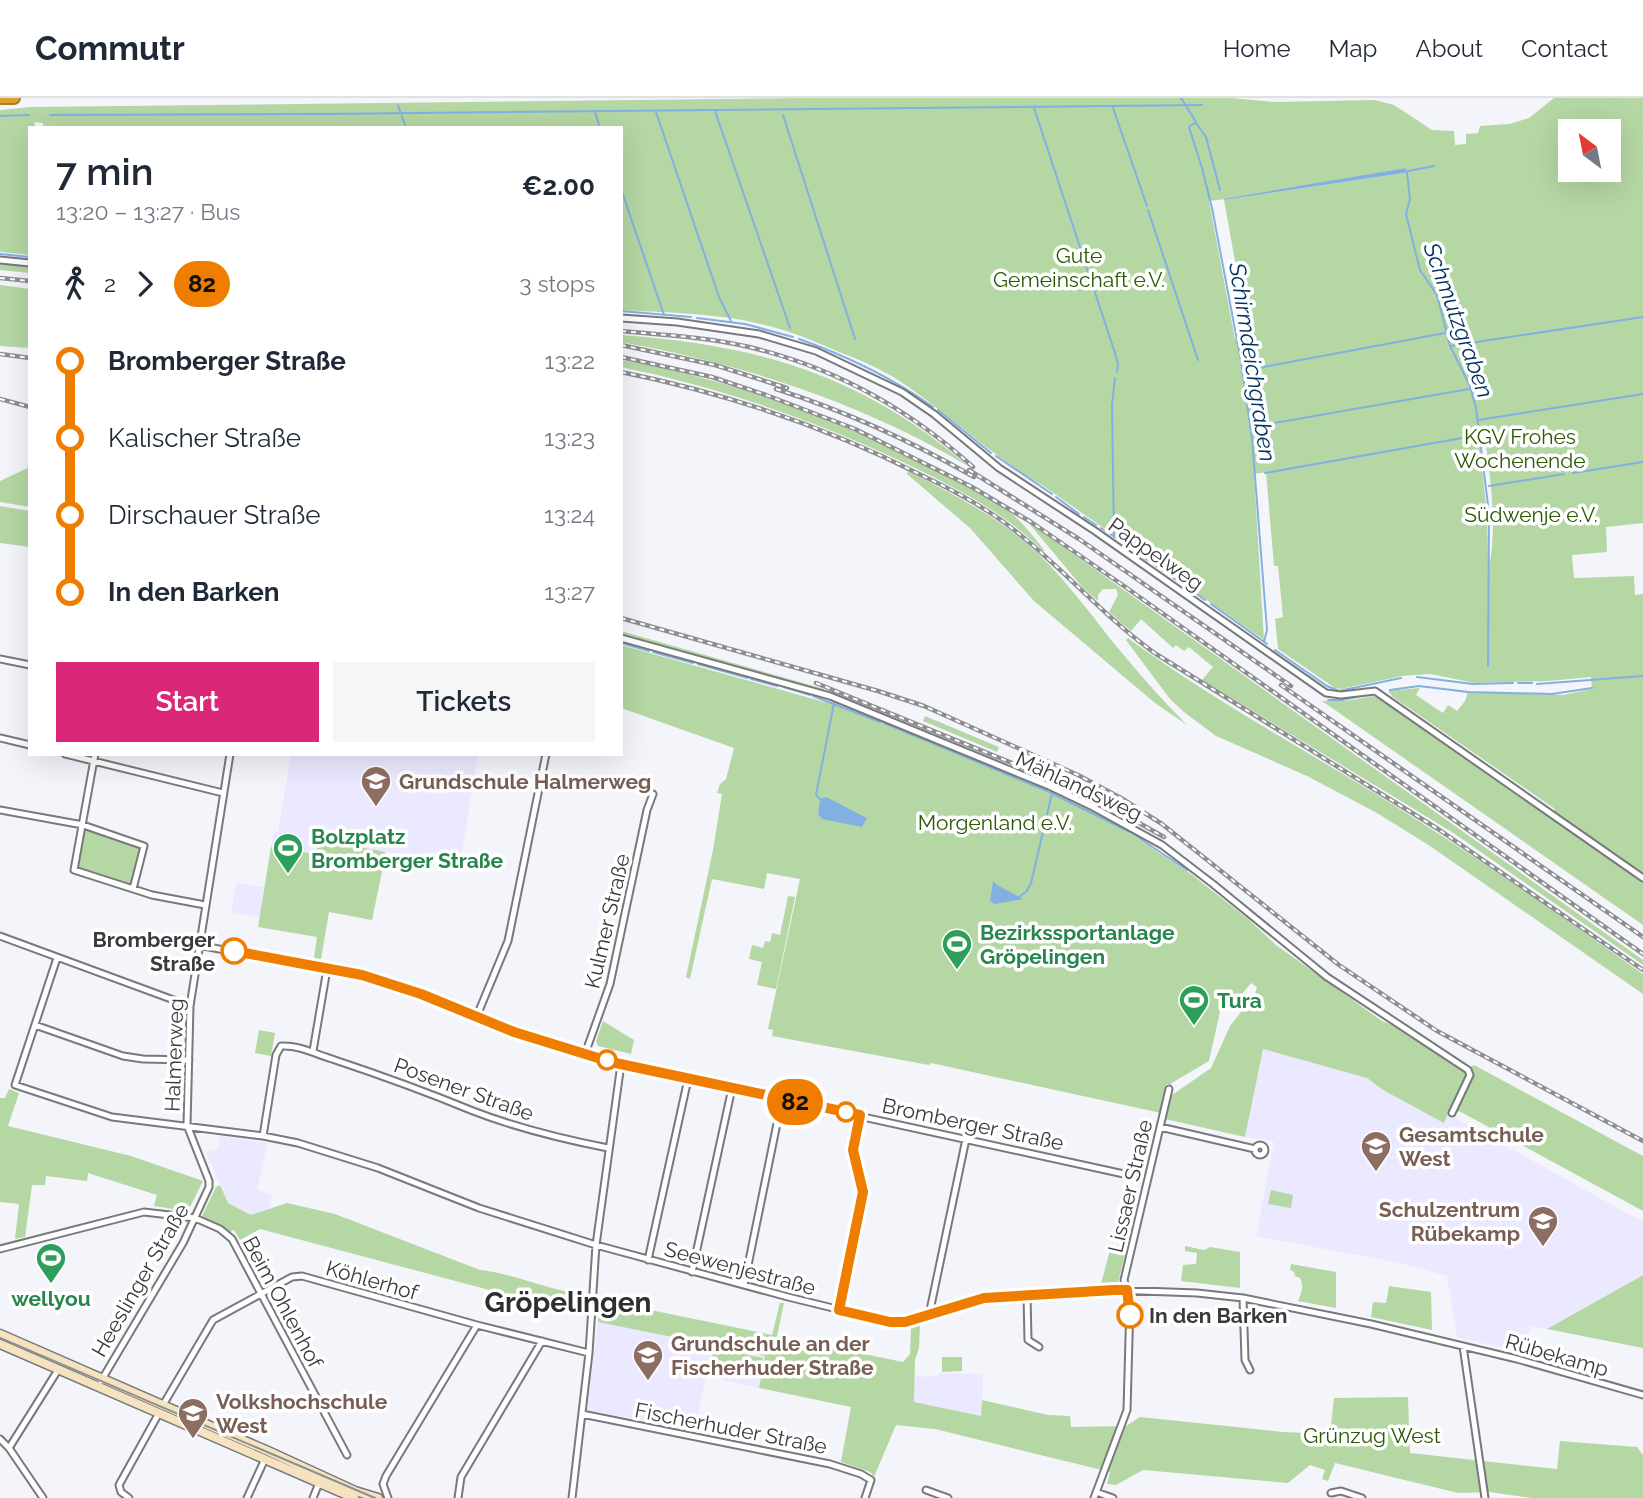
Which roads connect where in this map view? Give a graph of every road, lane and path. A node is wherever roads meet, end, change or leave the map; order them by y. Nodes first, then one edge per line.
1 (0, 98) edge
2 (14, 98) edge
3 (0, 260) edge
4 (28, 263) edge
5 (623, 318) edge
6 (623, 639) edge
7 (0, 659) edge
8 (28, 666) edge
9 (0, 738) edge
10 (28, 745) edge
11 (72, 756) edge
12 (94, 756) edge
13 (230, 756) edge
14 (546, 756) edge
15 (93, 762) junction
16 (223, 793) junction
17 (653, 794) dead end
18 (0, 810) edge
19 (83, 825) junction
20 (1643, 878) edge
21 (133, 889) junction
22 (205, 905) junction
23 (0, 936) edge
24 (198, 945) junction
25 (57, 958) junction
26 (327, 968) junction
27 (190, 1006) junction
28 (476, 1018) junction
29 (35, 1025) junction
30 (313, 1051) junction
31 (585, 1054) junction
32 (189, 1060) junction
33 (621, 1064) junction
34 (688, 1079) junction
35 (732, 1088) junction
36 (1169, 1089) dead end
37 (782, 1099) junction
38 (1452, 1113) dead end
39 (860, 1115) junction
40 (187, 1125) junction
41 (1160, 1126) junction
42 (263, 1136) junction
43 (966, 1139) junction
44 (608, 1148) junction
45 (1255, 1149) dead end
46 (1133, 1176) dead end
47 (209, 1187) joint
48 (195, 1217) junction
49 (596, 1245) junction
50 (0, 1249) edge
51 (648, 1260) junction
52 (692, 1272) junction
53 (744, 1285) junction
54 (1127, 1290) junction
55 (261, 1294) junction
56 (1027, 1295) junction
57 (1243, 1298) junction
58 (839, 1310) junction
59 (929, 1315) junction
60 (477, 1325) junction
61 (0, 1335) edge
62 (542, 1341) junction
63 (0, 1344) edge
64 (1039, 1346) dead end
65 (1463, 1346) junction
66 (589, 1353) junction
67 (58, 1370) junction
68 (1251, 1370) dead end
69 (103, 1378) junction
70 (98, 1387) junction
71 (1643, 1395) edge
72 (161, 1409) junction
73 (582, 1415) junction
74 (0, 1439) edge
75 (9, 1448) junction
76 (347, 1455) dead end
77 (265, 1459) junction
78 (319, 1483) junction
79 (926, 1490) dead end
80 (1331, 1493) dead end
81 (1095, 1495) edge
82 (43, 1498) edge
83 (129, 1498) edge
84 (247, 1498) edge
85 (313, 1498) edge
86 (354, 1498) edge
87 (378, 1498) edge
88 (388, 1498) edge
89 (458, 1498) edge
90 (572, 1498) edge
91 (865, 1498) edge
92 (948, 1498) edge
93 (1113, 1498) edge
94 (1362, 1498) edge
95 (1485, 1498) edge

1 - 2 highway
3 - 4 street
5 - 20 street, Pappelweg
6 - 38 street, Mählandsweg
7 - 8 street
9 - 10 street
11 - 15 street
12 - 15 street
13 - 16 street, Halmerweg
14 - 28 street
15 - 16 street
15 - 19 street
16 - 22 street, Halmerweg
17 - 31 street, Kulmer Straße
18 - 19 street
19 - 21 street
19 - 21 street
21 - 22 street
22 - 24 street, Halmerweg
23 - 25 street
24 - 26 street, Bromberger Straße
24 - 27 street, Halmerweg
25 - 27 street
25 - 29 street
26 - 28 street, Bromberger Straße
26 - 30 street
27 - 32 street, Halmerweg
28 - 31 street, Bromberger Straße
29 - 32 street
29 - 40 street, Seewenjestraße
30 - 42 street, Posener Straße
30 - 44 street, Posener Straße
31 - 33 street, Bromberger Straße
32 - 40 street, Halmerweg
33 - 34 street, Bromberger Straße
33 - 44 street
34 - 35 street, Bromberger Straße
34 - 51 street
35 - 37 street, Bromberger Straße
35 - 52 street
36 - 41 street, Lissaer Straße
37 - 39 street, Bromberger Straße
37 - 53 street
39 - 43 street, Bromberger Straße
39 - 58 street
40 - 42 street, Seewenjestraße
40 - 47 street, Halmerweg
41 - 45 street
41 - 54 street, Lissaer Straße
42 - 49 street, Seewenjestraße
43 - 46 street, Bromberger Straße
43 - 59 street
44 - 49 street
47 - 48 street, Heeslinger Straße
48 - 50 street, Beim Ohlenhof
48 - 55 street, Beim Ohlenhof
48 - 69 street, Heeslinger Straße
49 - 51 street, Seewenjestraße
49 - 66 street
51 - 52 street, Seewenjestraße
52 - 53 street, Seewenjestraße
53 - 58 street, Seewenjestraße
54 - 56 street, Seewenjestraße
54 - 57 street, Seewenjestraße
54 - 81 street
55 - 60 street, Köhlerhof
55 - 72 street, Köhlerhof
55 - 76 street, Beim Ohlenhof
56 - 59 street, Seewenjestraße
56 - 64 street
57 - 65 street, Seewenjestraße
57 - 68 street
58 - 59 street, Seewenjestraße
60 - 62 street, Köhlerhof
60 - 88 street
61 - 69 main road
62 - 66 street, Köhlerhof
62 - 89 street
63 - 67 main road
65 - 71 street, Rübekamp
65 - 95 street
66 - 73 street
67 - 70 main road
67 - 75 street
69 - 70 street, Heeslinger Straße
69 - 72 main road
70 - 72 main road
72 - 77 main road
72 - 83 street, Köhlerhof
72 - 87 main road
73 - 90 street
73 - 91 street, Fischerhuder Straße
74 - 75 street
75 - 82 street
77 - 78 main road
77 - 84 street
78 - 85 street
78 - 86 main road
79 - 92 street
80 - 94 street
81 - 93 street

